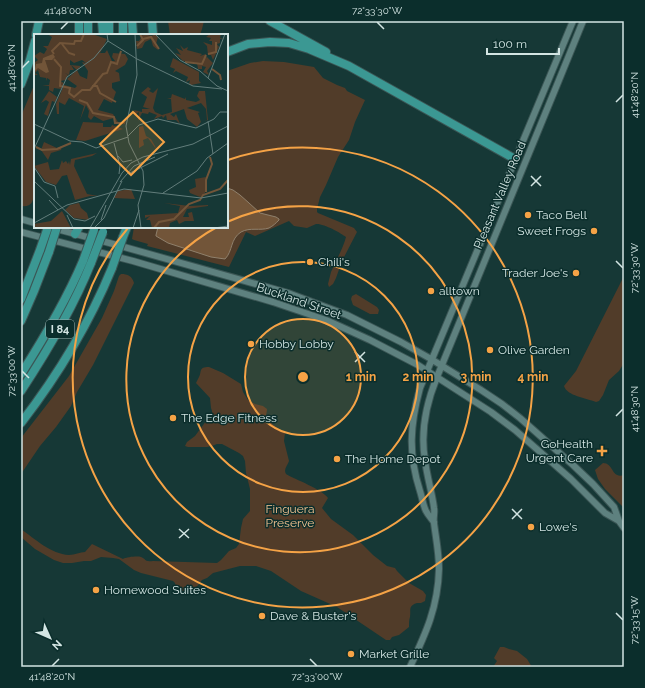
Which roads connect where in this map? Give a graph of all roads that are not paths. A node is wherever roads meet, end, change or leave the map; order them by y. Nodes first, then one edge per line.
1 (39, 21) edge
2 (79, 21) edge
3 (88, 21) edge
4 (102, 21) edge
5 (109, 21) edge
6 (123, 21) edge
7 (132, 21) edge
8 (152, 21) edge
9 (270, 21) edge
10 (573, 21) edge
11 (583, 21) edge
12 (36, 34) edge
13 (79, 34) edge
14 (88, 34) edge
15 (102, 34) edge
16 (109, 34) edge
17 (123, 34) edge
18 (133, 34) edge
19 (153, 34) edge
20 (34, 45) edge
21 (228, 52) edge
22 (557, 61) junction
23 (341, 62) junction
24 (566, 64) junction
25 (554, 68) junction
26 (563, 71) junction
27 (21, 84) edge
28 (515, 159) junction
29 (524, 164) junction
30 (21, 219) edge
31 (34, 223) edge
32 (49, 228) edge
33 (57, 228) edge
34 (62, 228) edge
35 (94, 228) edge
36 (127, 228) edge
37 (76, 229) edge
38 (104, 229) edge
39 (21, 232) edge
40 (72, 246) junction
41 (473, 261) junction
42 (481, 269) junction
43 (21, 298) edge
44 (335, 310) junction
45 (21, 321) edge
46 (330, 322) junction
47 (431, 359) junction
48 (442, 366) junction
49 (426, 370) junction
50 (21, 374) edge
51 (437, 377) junction
52 (21, 391) edge
53 (21, 423) edge
54 (559, 452) junction
55 (549, 460) junction
56 (619, 521) junction
57 (434, 522) junction
58 (624, 528) edge
59 (410, 667) edge

1 - 12 highway
2 - 13 highway
3 - 14 highway
4 - 15 highway
5 - 16 highway
6 - 17 highway
7 - 18 highway
8 - 19 highway
9 - 23 highway
10 - 22 main road, Pleasant Valley Road
11 - 24 main road, Pleasant Valley Road
20 - 27 highway
21 - 23 highway
22 - 24 main road
22 - 25 main road, Pleasant Valley Road
23 - 28 highway
24 - 26 main road, Pleasant Valley Road
25 - 26 main road
25 - 28 main road, Pleasant Valley Road
26 - 29 main road, Pleasant Valley Road
28 - 29 main road
28 - 41 main road, Pleasant Valley Road
29 - 42 main road, Pleasant Valley Road
30 - 31 main road
32 - 43 highway, bridge
33 - 45 highway, bridge
34 - 37 main road, Buckland Street
35 - 50 highway, bridge
36 - 53 highway, bridge
37 - 40 main road
37 - 44 main road, Buckland Street
38 - 52 highway, I 84, bridge
39 - 40 main road, Buckland Street
40 - 46 main road, Buckland Street
41 - 42 main road
41 - 47 main road, Pleasant Valley Road
42 - 48 main road, Pleasant Valley Road
44 - 46 main road
44 - 47 main road, Buckland Street
46 - 49 main road, Buckland Street
47 - 48 main road, Buckland Street
47 - 49 main road, Pleasant Valley Road
48 - 51 main road, Pleasant Valley Road
48 - 54 main road, Buckland Street
49 - 51 main road, Buckland Street
49 - 57 main road, Pleasant Valley Road
51 - 55 main road, Buckland Street
51 - 57 main road, Pleasant Valley Road
54 - 55 main road
54 - 56 main road, Buckland Street
55 - 56 main road, Buckland Street
56 - 58 main road
57 - 59 main road

